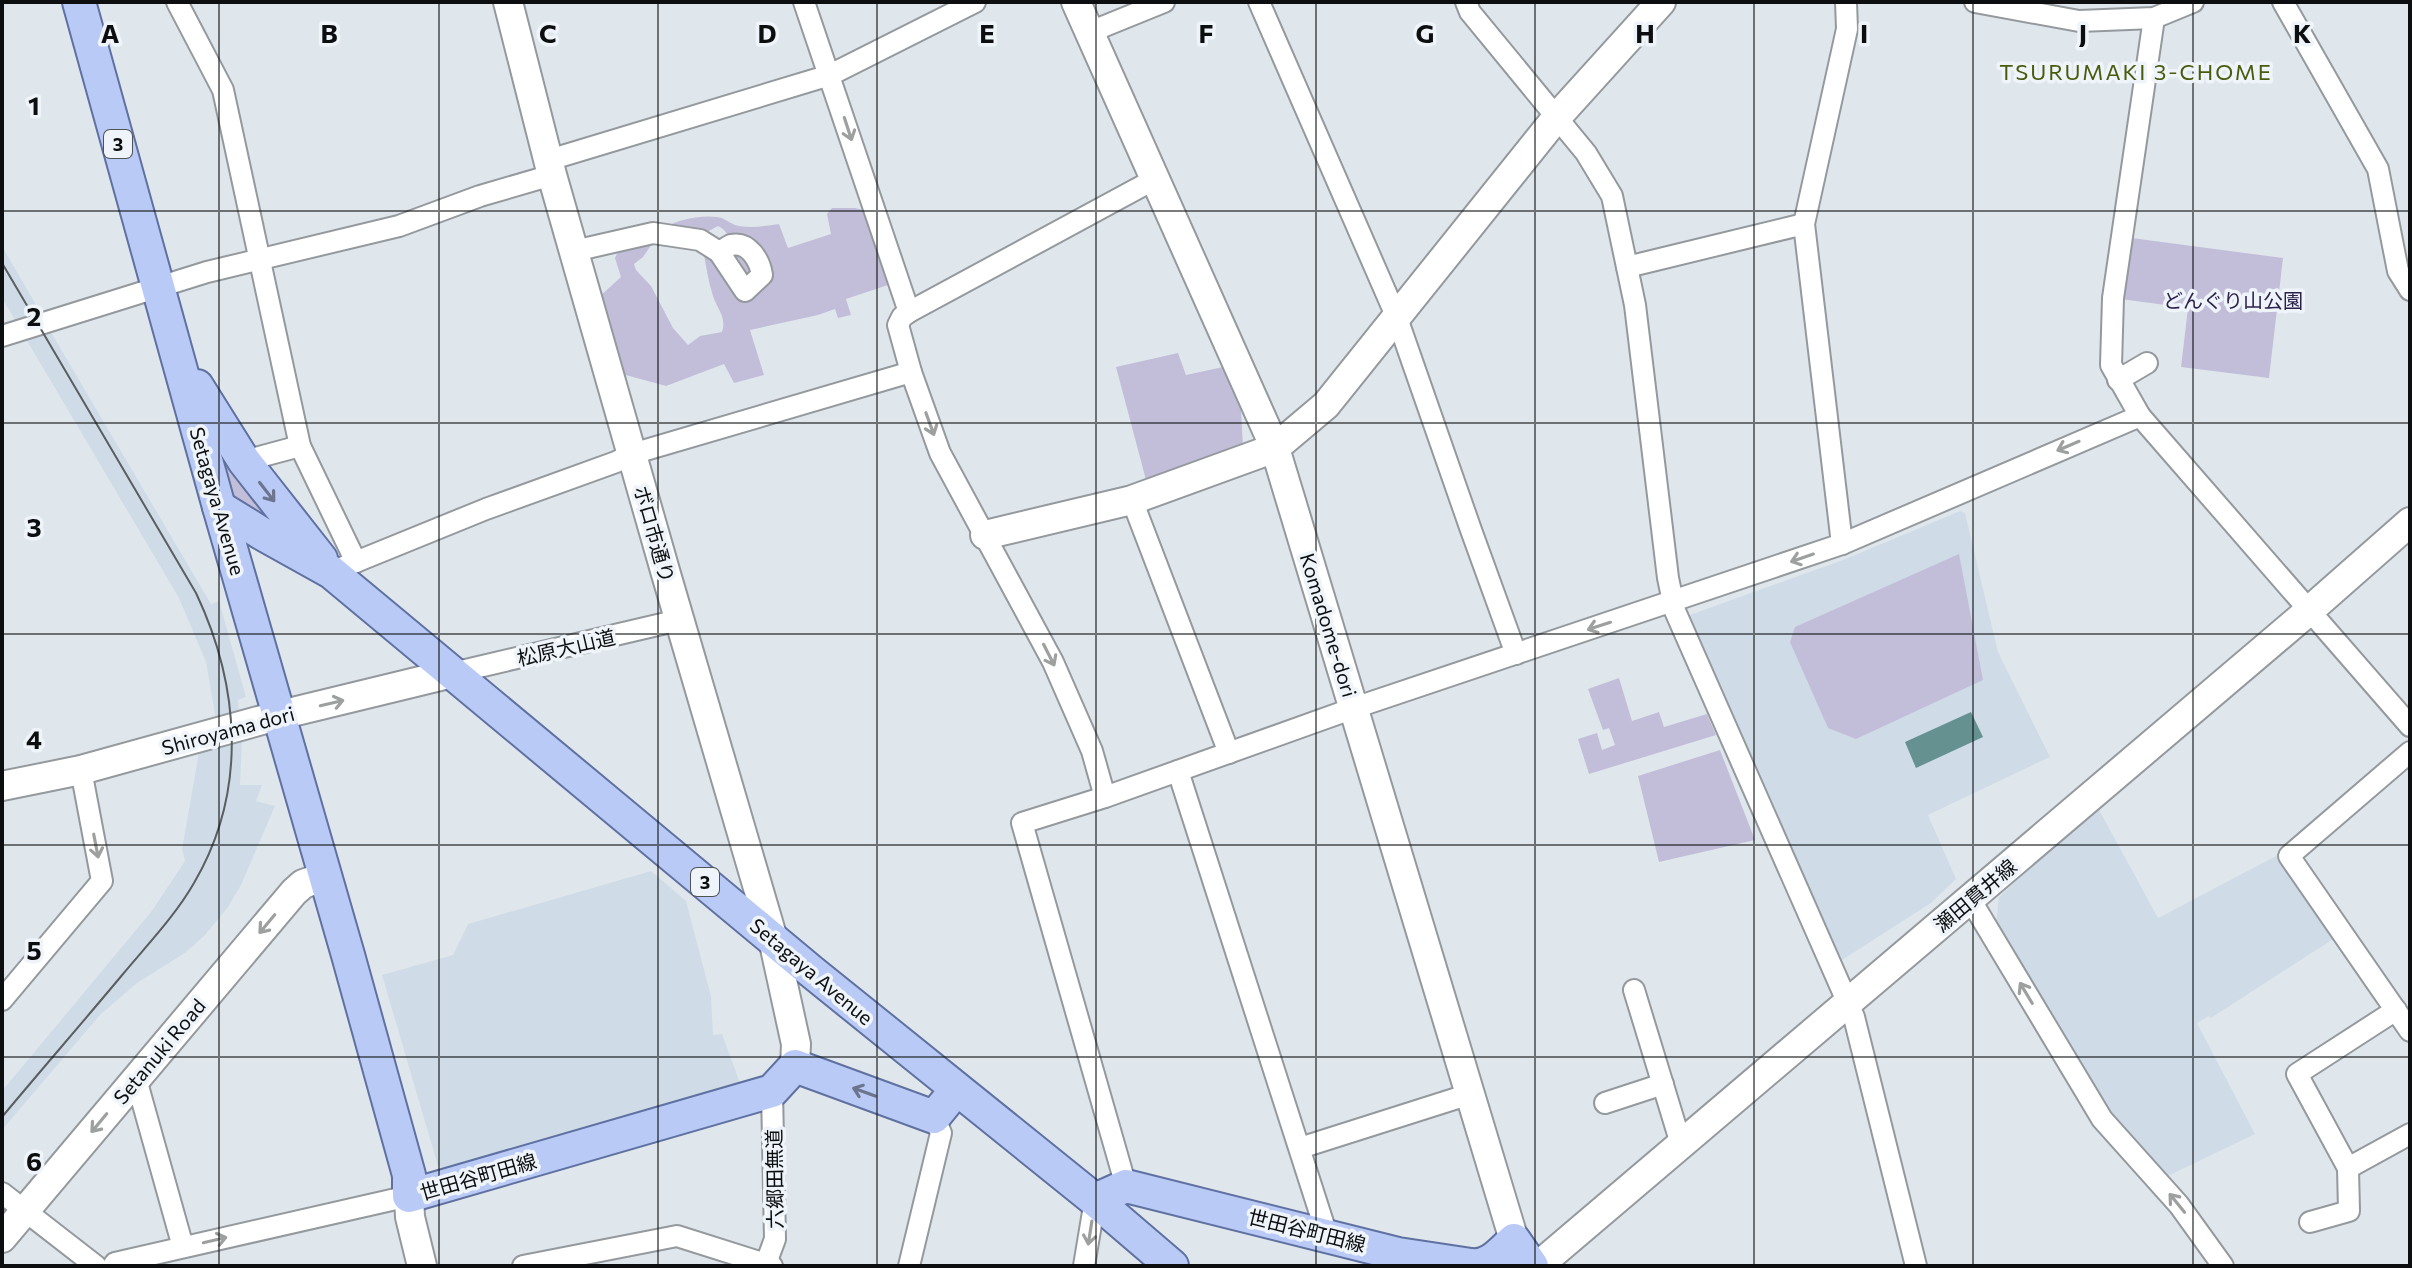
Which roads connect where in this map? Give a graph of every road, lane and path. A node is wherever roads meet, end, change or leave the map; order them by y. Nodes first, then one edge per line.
1 (79, 2) edge
2 (177, 2) edge
3 (508, 2) edge
4 (804, 2) edge
5 (975, 2) edge
6 (1076, 2) edge
7 (1164, 2) edge
8 (1259, 2) edge
9 (1466, 2) edge
10 (1846, 2) edge
11 (1975, 2) edge
12 (2193, 2) edge
13 (2283, 2) edge
14 (1655, 4) edge
15 (2011, 5) edge
16 (2154, 18) junction
17 (1090, 32) junction
18 (830, 75) junction
19 (1557, 117) junction
20 (550, 167) junction
21 (1155, 179) junction
22 (1804, 224) junction
23 (574, 251) junction
24 (719, 252) dead end
25 (259, 258) junction
26 (1627, 267) junction
27 (158, 287) junction
28 (2410, 290) edge
29 (909, 312) junction
30 (1397, 318) junction
31 (2, 336) edge
32 (178, 356) junction
33 (2147, 363) dead end
34 (911, 372) junction
35 (2118, 380) junction
36 (2140, 416) junction
37 (300, 446) junction
38 (1275, 448) junction
39 (632, 454) junction
40 (244, 461) junction
41 (1132, 500) junction
42 (219, 507) junction
43 (2410, 522) edge
44 (985, 535) junction
45 (1842, 544) junction
46 (343, 567) junction
47 (1673, 602) junction
48 (2310, 610) junction
49 (679, 620) junction
50 (1516, 654) junction
51 (453, 673) junction
52 (1354, 708) junction
53 (280, 715) junction
54 (2410, 726) edge
55 (2410, 752) edge
56 (1229, 753) junction
57 (81, 770) junction
58 (1178, 771) junction
59 (2, 786) edge
60 (1105, 797) junction
61 (326, 876) junction
62 (1970, 899) junction
63 (773, 939) junction
64 (1634, 990) dead end
65 (2, 1000) edge
66 (1849, 1003) junction
67 (2396, 1010) junction
68 (2410, 1031) edge
69 (795, 1066) junction
70 (136, 1079) junction
71 (1663, 1084) junction
72 (956, 1090) junction
73 (772, 1091) junction
74 (1470, 1094) junction
75 (1605, 1103) dead end
76 (934, 1117) junction
77 (2410, 1134) edge
78 (1681, 1144) junction
79 (1300, 1148) junction
80 (2348, 1168) junction
81 (1126, 1186) junction
82 (2, 1193) edge
83 (409, 1196) junction
84 (1095, 1200) junction
85 (25, 1211) junction
86 (2310, 1222) dead end
87 (1327, 1235) junction
88 (2, 1238) edge
89 (183, 1247) junction
90 (1528, 1257) edge
91 (1399, 1260) edge
92 (768, 1265) edge
93 (96, 1266) edge
94 (113, 1266) edge
95 (422, 1266) edge
96 (523, 1266) edge
97 (909, 1266) edge
98 (1084, 1266) edge
99 (1172, 1266) edge
100 (1916, 1266) edge
101 (2223, 1266) edge

1 - 27 main road, 3
2 - 25 street
3 - 20 street, ボロ市通り
4 - 18 street
5 - 18 street
6 - 17 street, Komadome-dori
7 - 17 street
8 - 30 street
9 - 19 street
10 - 22 street
11 - 15 street
12 - 16 street
13 - 28 street
14 - 19 street
15 - 16 street
16 - 35 street
17 - 21 street, Komadome-dori
18 - 20 street
18 -> 29 street
19 - 26 street
19 - 30 street
20 - 23 street, ボロ市通り
20 - 25 street
21 - 29 street
21 - 38 street, Komadome-dori
22 - 26 street
22 - 45 street
23 - 24 street
23 - 39 street, ボロ市通り
25 - 27 street
25 - 37 street
26 - 47 street
27 - 31 street
27 - 32 main road, Setagaya Avenue / 3
29 - 34 street
30 - 38 street
30 - 50 street
32 - 40 main road
32 - 42 main road, Setagaya Avenue / 3
33 - 35 street
34 - 39 street
34 -> 44 street
35 - 36 street
36 -> 45 street
36 - 48 street
37 - 40 street
37 - 46 street
38 - 41 street
38 - 52 street, Komadome-dori
39 - 46 street
39 - 49 street, ボロ市通り
40 -> 46 main road
41 - 44 street
41 - 56 street
42 - 46 main road, 3
42 - 53 main road, Setagaya Avenue / 3
43 - 48 street, 瀬田貫井線
44 -> 60 street
45 -> 47 street
46 - 51 main road, 3
47 -> 50 street
47 - 66 street
48 - 54 street
48 - 62 street, 瀬田貫井線
49 - 51 street, 松原大山道
49 - 63 street, ボロ市通り
50 - 52 street
53 -> 51 street, Shiroyama dori
51 - 63 main road, Setagaya Avenue / 3
52 - 56 street
52 - 74 street, Komadome-dori
53 - 57 street, Shiroyama dori
53 - 61 main road, 世田谷町田線 / 3
55 - 67 street
56 - 58 street
57 - 59 street, Shiroyama dori
57 -> 65 street
58 - 60 street
58 - 79 street
60 - 81 street
61 -> 70 street, Setanuki Road
61 - 83 main road, 世田谷町田線 / 3
62 - 66 street, 瀬田貫井線
101 -> 62 street
63 - 69 street, ボロ市通り
63 - 72 main road, Setagaya Avenue / 3
64 - 71 street
66 - 78 street, 瀬田貫井線
66 - 100 street
67 - 68 street
67 - 80 street
69 - 73 main road
76 -> 69 main road
70 -> 85 street, Setanuki Road
70 - 89 street
71 - 75 street
71 - 78 street
72 - 76 main road
72 - 84 main road, Setagaya Avenue / 3
73 - 83 main road, 世田谷町田線
73 - 92 street, 六郷田無道
74 - 79 street
74 - 90 street, Komadome-dori
76 - 97 street
77 - 80 street
78 - 90 street, 瀬田貫井線
79 - 87 street
80 - 86 street
81 - 84 main road
81 - 87 main road, 世田谷町田線
82 - 85 street
89 -> 83 street
83 - 95 street
84 -> 98 street
84 - 99 main road, Setagaya Avenue / 3
85 - 88 street, Setanuki Road
85 - 93 street
87 - 91 main road, 世田谷町田線
89 - 94 street
90 - 91 main road, 世田谷町田線
92 - 96 street

